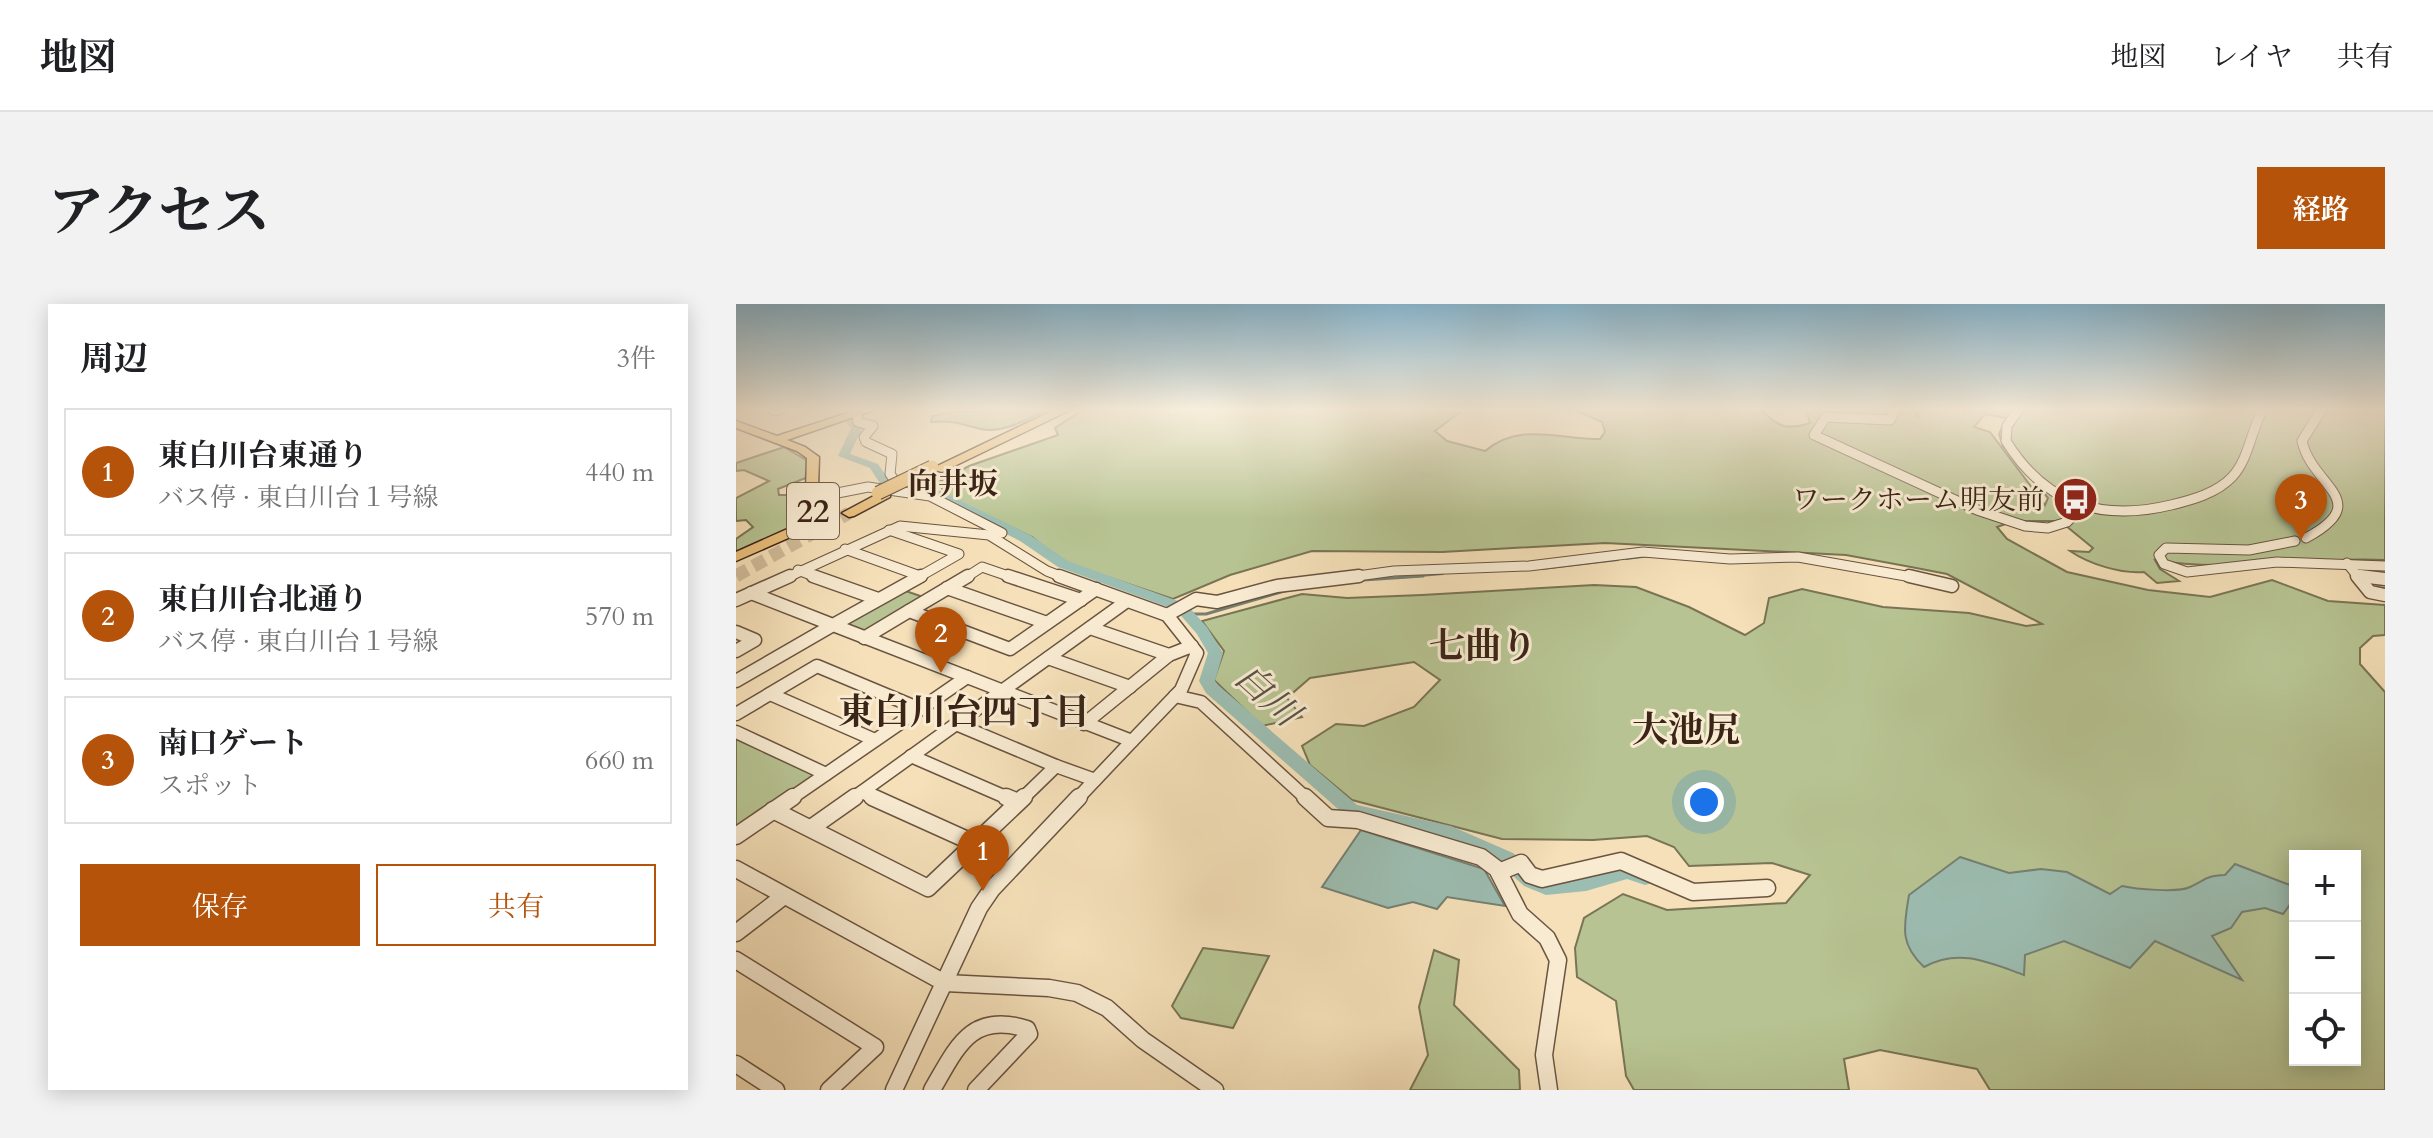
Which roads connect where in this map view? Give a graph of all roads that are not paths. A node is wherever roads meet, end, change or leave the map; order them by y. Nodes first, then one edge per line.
1 (791, 446) edge
2 (874, 446) edge
3 (981, 446) edge
4 (984, 446) edge
5 (1837, 446) edge
6 (2009, 446) edge
7 (2245, 446) edge
8 (2303, 446) edge
9 (934, 468) junction
10 (2335, 476) dead end
11 (885, 493) junction
12 (812, 498) junction
13 (2082, 507) junction
14 (846, 512) tunnel mouth
15 (889, 530) junction
16 (2340, 530) dead end
17 (1006, 542) junction
18 (845, 549) junction
19 (736, 557) edge
20 (2347, 563) junction
21 (2385, 566) edge
22 (798, 570) junction
23 (2356, 575) junction
24 (920, 576) junction
25 (2385, 579) edge
26 (1952, 586) dead end
27 (947, 588) junction
28 (1096, 589) junction
29 (751, 593) junction
30 (2385, 595) edge
31 (878, 599) junction
32 (736, 600) edge
33 (1081, 600) junction
34 (1127, 601) junction
35 (909, 611) junction
36 (1167, 615) junction
37 (1047, 623) junction
38 (833, 625) junction
39 (1090, 628) junction
40 (736, 632) edge
41 (864, 638) junction
42 (1192, 646) junction
43 (736, 651) edge
44 (1169, 655) junction
45 (1048, 658) junction
46 (967, 677) junction
47 (736, 681) edge
48 (1130, 687) junction
49 (1002, 691) junction
50 (770, 694) junction
51 (1175, 696) junction
52 (920, 709) junction
53 (736, 714) edge
54 (956, 724) junction
55 (1084, 724) junction
56 (736, 732) edge
57 (875, 740) junction
58 (1132, 741) junction
59 (911, 756) junction
60 (1056, 766) junction
61 (826, 774) junction
62 (1095, 780) junction
63 (862, 792) junction
64 (1018, 802) junction
65 (773, 810) junction
66 (811, 828) junction
67 (736, 836) edge
68 (974, 843) junction
69 (736, 869) edge
70 (1499, 872) junction
71 (1767, 888) dead end
72 (784, 896) junction
73 (736, 933) edge
74 (736, 960) edge
75 (945, 983) junction
76 (736, 1064) edge
77 (776, 1090) edge
78 (829, 1090) edge
79 (894, 1090) edge
80 (932, 1090) edge
81 (976, 1090) edge
82 (1215, 1090) edge
83 (1549, 1090) edge

1 - 12 main road, 22
2 - 11 street, bridge
3 - 9 highway
4 - 9 highway
5 - 13 street
6 - 13 street
7 - 13 street
8 - 10 street
9 - 11 highway, bridge
11 - 12 street
11 - 14 highway
11 - 17 street
12 - 19 main road, 22
15 - 17 street
15 - 18 street
15 - 24 street
16 - 20 street
17 - 28 street
18 - 22 street
18 - 24 street
20 - 21 street
20 - 23 street
22 - 29 street
22 - 31 street
23 - 25 street
23 - 30 street
24 - 31 street
26 - 36 street
27 - 33 street
27 - 35 street
27 - 37 street
28 - 33 street
28 - 34 street
29 - 32 street
29 - 38 street
31 - 38 street
33 - 37 street
34 - 36 street
34 - 39 street
35 - 37 street
35 - 41 street
36 - 42 street
38 - 41 street
38 - 47 street
39 - 44 street
39 - 45 street
40 - 43 street
41 - 46 street
42 - 44 street
42 - 51 street
44 - 48 street
45 - 48 street
45 - 49 street
46 - 49 street
46 - 52 street
48 - 55 street
49 - 54 street
49 - 55 street
50 - 52 street
50 - 53 street
50 - 57 street
51 - 58 street
51 - 70 street
52 - 57 street
54 - 59 street
54 - 60 street
55 - 58 street
56 - 61 street
57 - 61 street
58 - 62 street
59 - 63 street
59 - 64 street
60 - 62 street
60 - 64 street
61 - 65 street
62 - 75 street
63 - 66 street
63 - 68 street
64 - 68 street
65 - 66 street
65 - 67 street
66 - 68 street
69 - 72 street
70 - 71 street
70 - 83 street
72 - 73 street
72 - 75 street
74 - 78 street
75 - 79 street
75 - 82 street
76 - 77 street
80 - 81 street

